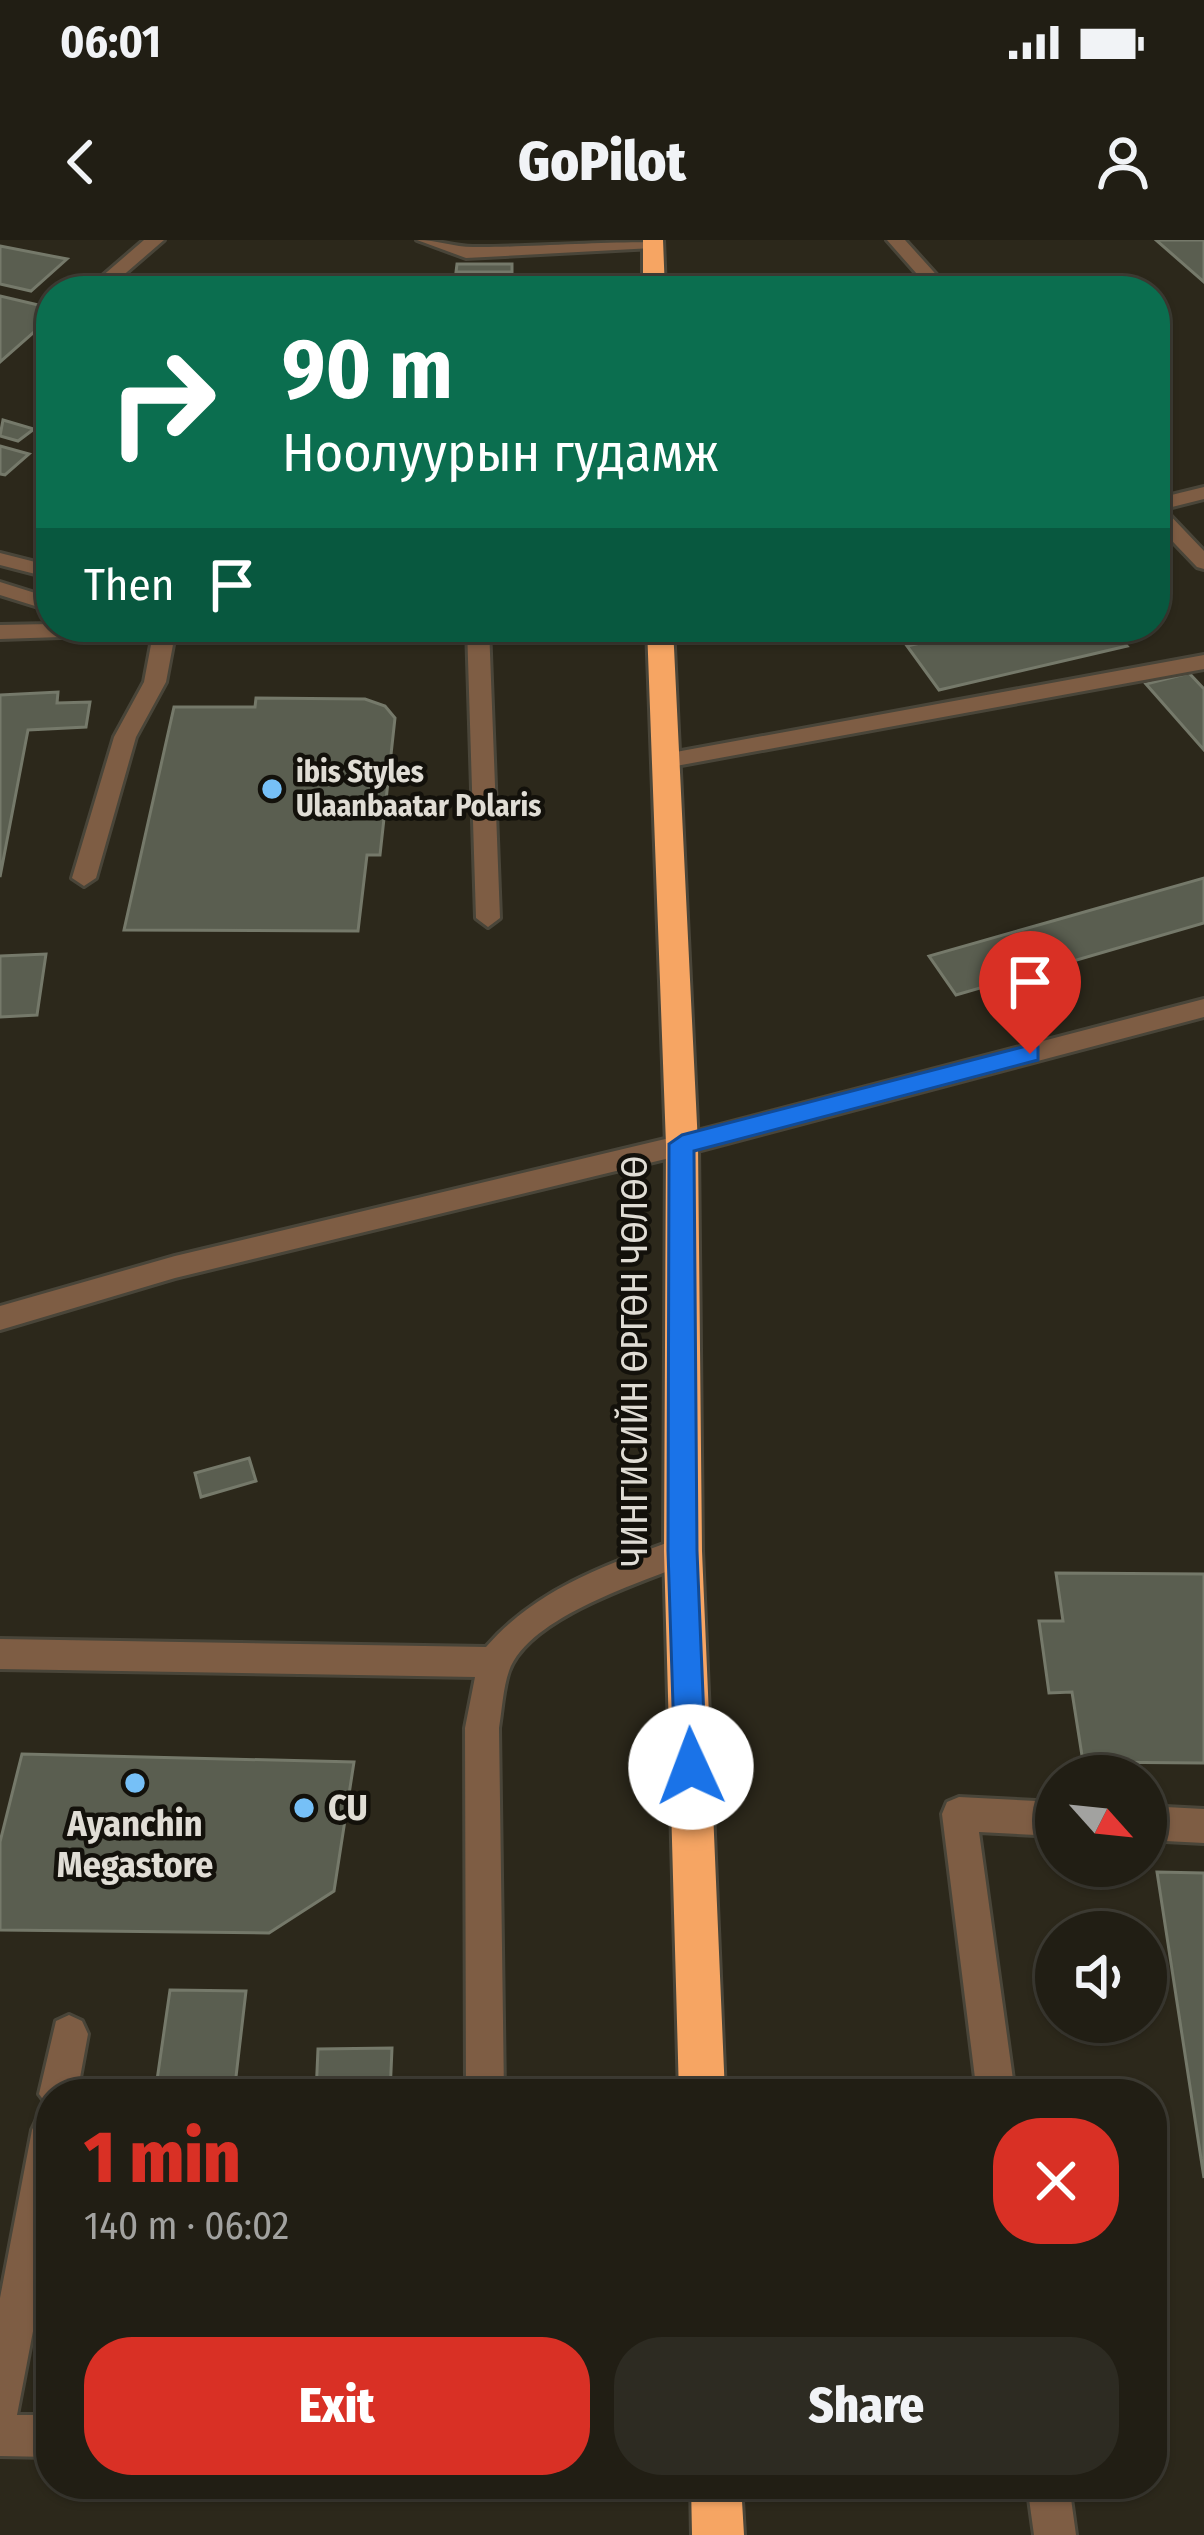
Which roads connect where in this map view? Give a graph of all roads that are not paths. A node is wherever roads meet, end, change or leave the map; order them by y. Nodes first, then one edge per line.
1 (155, 240) edge
2 (426, 240) edge
3 (896, 240) edge
4 (653, 242) edge
5 (520, 245) edge
6 (112, 276) edge
7 (654, 276) edge
8 (928, 276) edge
9 (1204, 493) edge
10 (1170, 503) edge
11 (1170, 525) edge
12 (0, 559) edge
13 (1204, 562) edge
14 (36, 568) edge
15 (0, 589) edge
16 (36, 600) edge
17 (36, 631) edge
18 (0, 632) edge
19 (162, 642) edge
20 (479, 642) edge
21 (661, 642) edge
22 (1204, 662) edge
23 (665, 761) junction
24 (84, 878) dead end
25 (488, 918) dead end
26 (1204, 1008) edge
27 (682, 1144) junction
28 (0, 1318) edge
29 (683, 1551) junction
30 (0, 1654) edge
31 (494, 1661) junction
32 (1035, 1818) edge
33 (1167, 1824) edge
34 (1204, 1826) edge
35 (69, 2034) dead end
36 (61, 2079) edge
37 (485, 2079) edge
38 (701, 2079) edge
39 (994, 2079) edge
40 (36, 2212) edge
41 (0, 2408) edge
42 (0, 2435) edge
43 (36, 2436) edge
44 (717, 2499) edge
45 (1050, 2499) edge
46 (718, 2535) edge
47 (1055, 2535) edge

1 - 6 street
2 - 5 street
3 - 8 street
4 - 5 street
4 - 7 highway
9 - 10 street
11 - 13 street
12 - 14 street
15 - 16 street
17 - 18 street
19 - 24 street
20 - 25 street
21 - 23 highway, ЧИНГИСИЙН ӨРГӨН ЧӨЛӨӨ
22 - 23 street
23 - 27 highway, ЧИНГИСИЙН ӨРГӨН ЧӨЛӨӨ
26 - 27 street
27 - 28 street
27 - 29 highway, ЧИНГИСИЙН ӨРГӨН ЧӨЛӨӨ
29 - 31 street
29 - 38 highway, ЧИНГИСИЙН ӨРГӨН ЧӨЛӨӨ
30 - 31 street
31 - 37 street
32 - 39 street
33 - 34 street
35 - 36 street
40 - 41 street
42 - 43 street
44 - 46 highway
45 - 47 street

